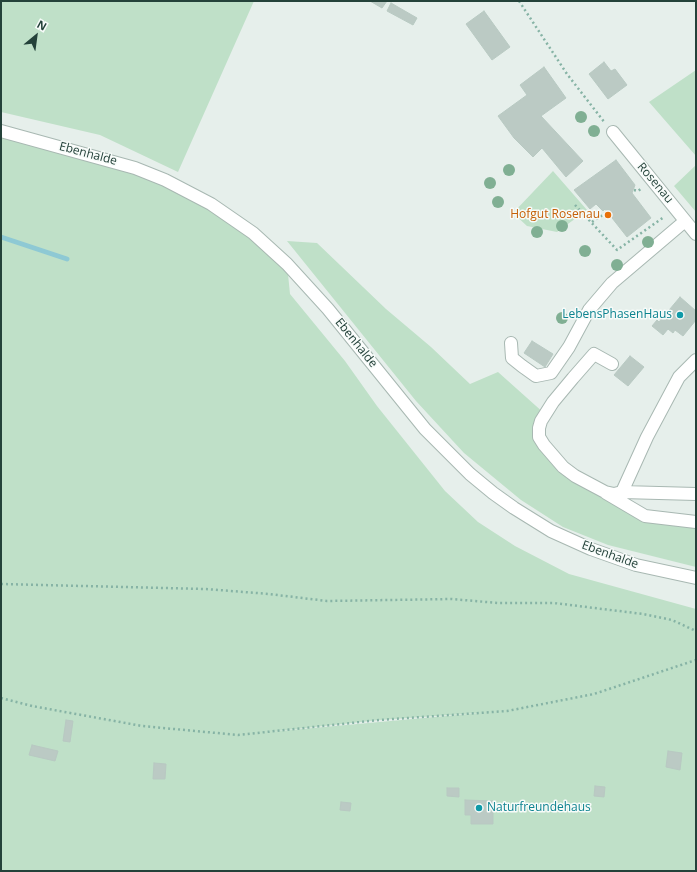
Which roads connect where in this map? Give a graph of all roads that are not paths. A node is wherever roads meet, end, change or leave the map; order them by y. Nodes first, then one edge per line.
1 (1, 130) edge
2 (613, 132) road end
3 (685, 221) junction
4 (696, 234) edge
5 (511, 344) dead end
6 (696, 360) edge
7 (612, 364) dead end
8 (605, 492) junction
9 (622, 492) junction
10 (696, 494) edge
11 (696, 522) edge
12 (696, 578) edge

1 - 12 street, Ebenhalde
2 - 3 street, Rosenau
3 - 4 street, Rosenau
3 - 5 street
6 - 9 street
7 - 8 street
8 - 9 street
8 - 11 street
9 - 10 street

